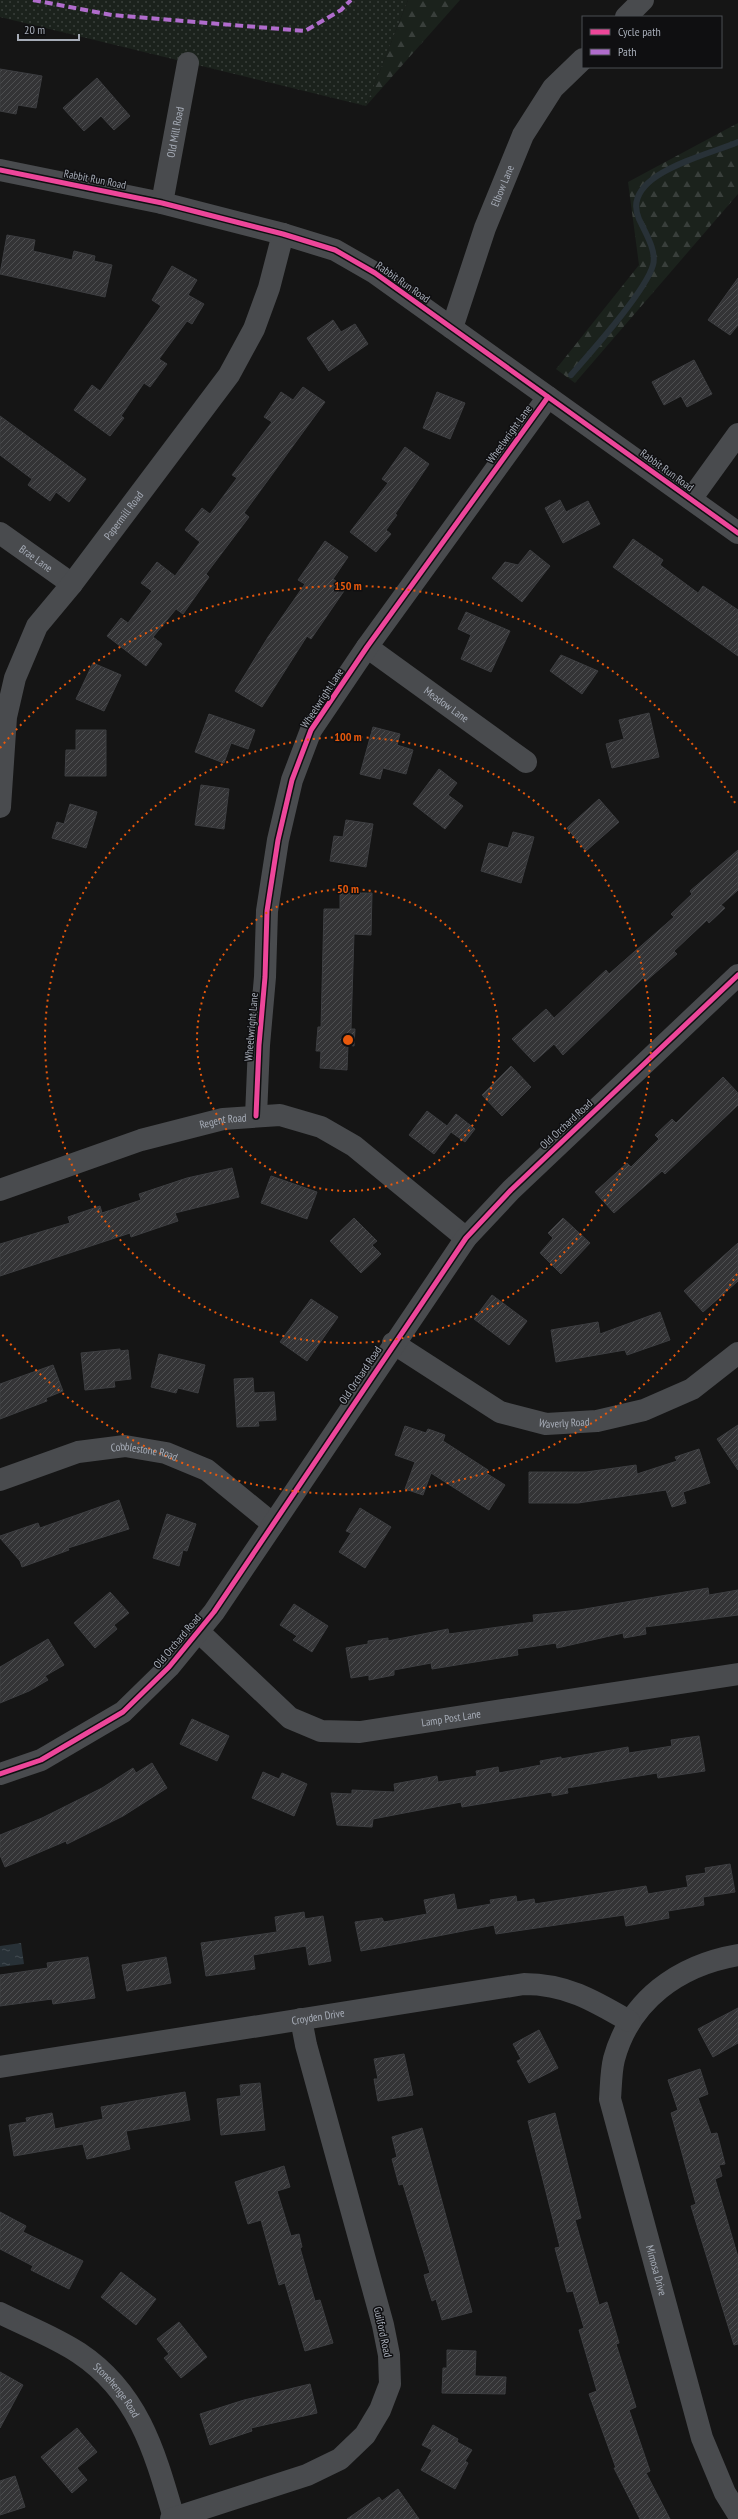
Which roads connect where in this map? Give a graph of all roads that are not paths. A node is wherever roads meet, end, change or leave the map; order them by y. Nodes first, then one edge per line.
1 (643, 0) edge
2 (627, 16) edge
3 (582, 60) edge
4 (188, 63) dead end
5 (0, 170) edge
6 (162, 203) junction
7 (284, 234) junction
8 (452, 328) junction
9 (548, 397) junction
10 (738, 434) edge
11 (691, 499) junction
12 (0, 533) edge
13 (738, 534) edge
14 (72, 584) junction
15 (367, 647) junction
16 (526, 762) dead end
17 (0, 807) edge
18 (738, 975) edge
19 (256, 1116) junction
20 (0, 1190) edge
21 (466, 1238) junction
22 (394, 1343) junction
23 (738, 1353) edge
24 (0, 1480) edge
25 (272, 1524) junction
26 (199, 1632) junction
27 (738, 1674) edge
28 (0, 1774) edge
29 (738, 1955) edge
30 (301, 2019) junction
31 (629, 2021) junction
32 (0, 2067) edge
33 (0, 2313) edge
34 (738, 2514) edge
35 (173, 2518) edge

1 - 2 street
3 - 8 street, Elbow Lane
4 - 6 street, Old Mill Road
5 - 6 street, Rabbit Run Road
6 - 7 street, Rabbit Run Road
7 - 8 street, Rabbit Run Road
7 - 14 street, Papermill Road
8 - 9 street, Rabbit Run Road
9 - 11 street, Rabbit Run Road
9 - 15 street, Wheelwright Lane
10 - 11 street
11 - 13 street, Rabbit Run Road
12 - 14 street, Brae Lane
14 - 17 street, Papermill Road
15 - 16 street, Meadow Lane
15 - 19 street, Wheelwright Lane
18 - 21 street, Old Orchard Road
19 - 20 street, Regent Road
19 - 21 street, Regent Road
21 - 22 street, Old Orchard Road
22 - 23 street, Waverly Road
22 - 25 street, Old Orchard Road
24 - 25 street, Cobblestone Road
25 - 26 street, Old Orchard Road
26 - 27 street, Lamp Post Lane
26 - 28 street, Old Orchard Road
29 - 31 street
30 - 31 street, Croyden Drive
30 - 32 street, Croyden Drive
30 - 35 street, Guilford Road
31 - 34 street, Mimosa Drive
33 - 35 street, Stonehenge Road

